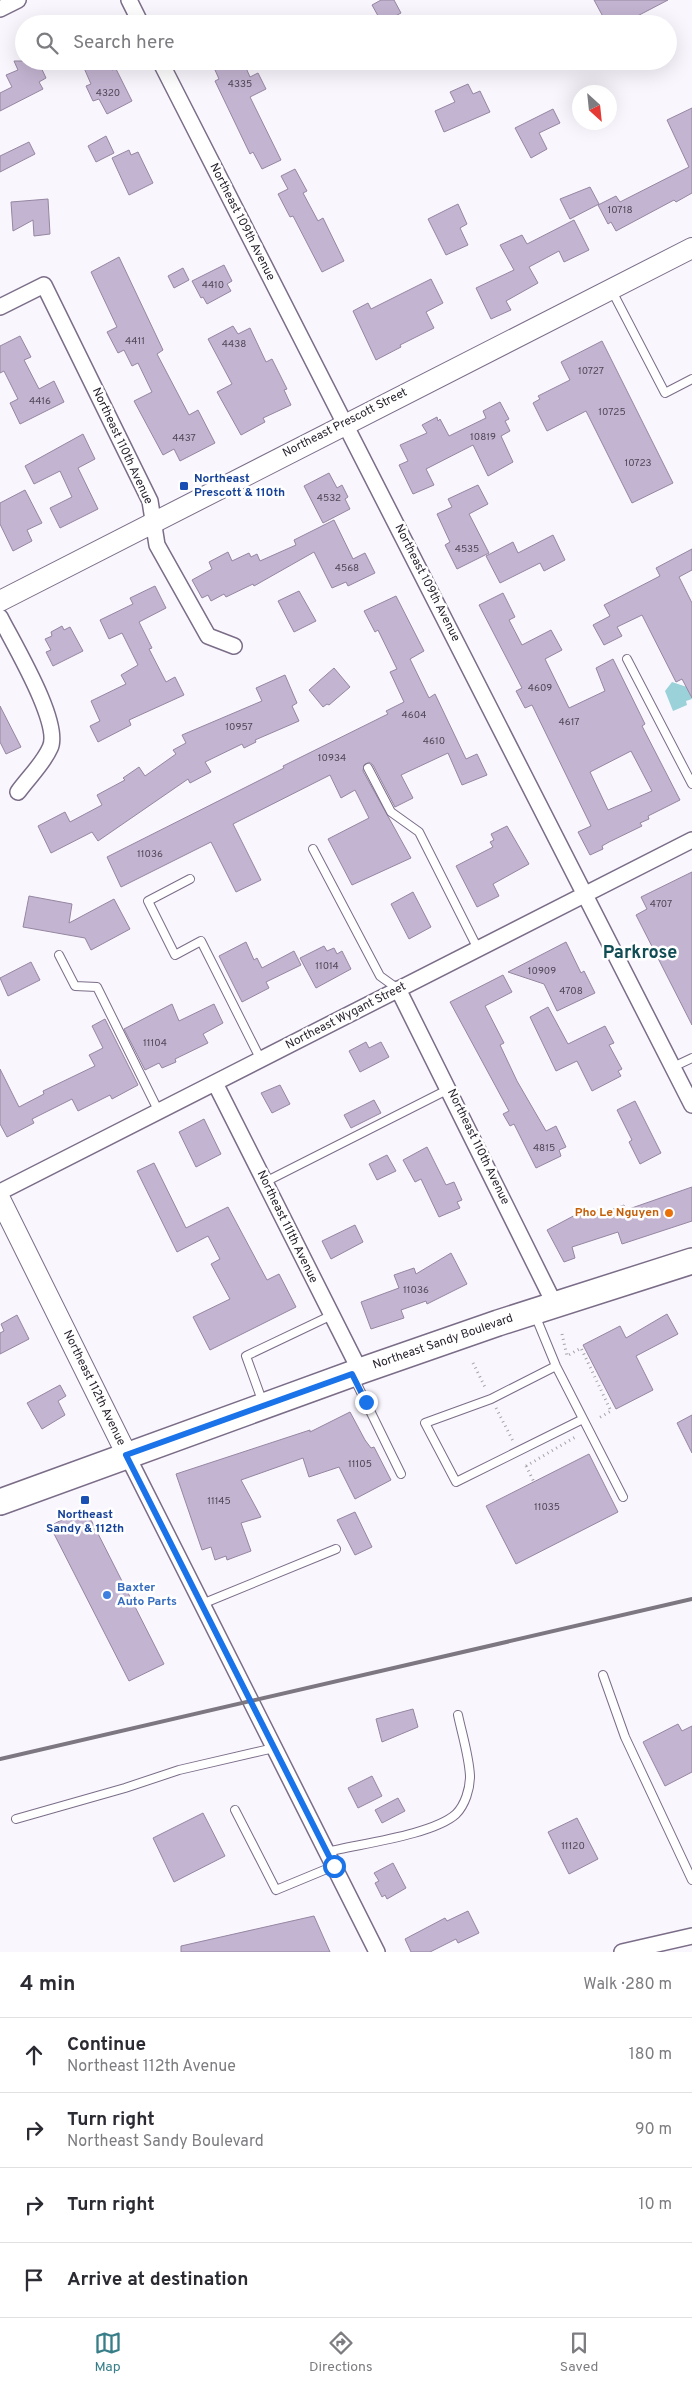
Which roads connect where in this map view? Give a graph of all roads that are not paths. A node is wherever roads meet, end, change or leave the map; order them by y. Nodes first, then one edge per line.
1 (18, 0) edge
2 (129, 0) edge
3 (0, 9) edge
4 (136, 15) edge
5 (165, 70) edge
6 (692, 248) edge
7 (611, 289) junction
8 (0, 308) edge
9 (692, 379) edge
10 (345, 423) junction
11 (153, 522) junction
12 (0, 601) edge
13 (0, 617) edge
14 (234, 646) dead end
15 (627, 659) dead end
16 (368, 768) dead end
17 (692, 784) edge
18 (18, 792) dead end
19 (692, 840) edge
20 (313, 849) dead end
21 (190, 880) dead end
22 (587, 895) junction
23 (478, 949) junction
24 (59, 955) dead end
25 (398, 989) junction
26 (692, 1058) edge
27 (261, 1060) junction
28 (673, 1067) junction
29 (215, 1083) junction
30 (449, 1089) junction
31 (692, 1105) edge
32 (159, 1112) junction
33 (265, 1182) junction
34 (0, 1192) edge
35 (0, 1200) edge
36 (692, 1261) edge
37 (544, 1309) junction
38 (330, 1316) junction
39 (556, 1366) junction
40 (356, 1372) junction
41 (264, 1405) junction
42 (583, 1419) junction
43 (126, 1455) junction
44 (401, 1474) dead end
45 (623, 1497) dead end
46 (0, 1502) edge
47 (336, 1550) dead end
48 (202, 1604) junction
49 (603, 1675) dead end
50 (458, 1715) dead end
51 (274, 1748) junction
52 (235, 1810) dead end
53 (16, 1819) dead end
54 (327, 1852) junction
55 (334, 1866) junction
56 (692, 1880) edge
57 (692, 1936) edge
58 (660, 1948) edge
59 (377, 1952) edge
60 (622, 1952) edge

1 - 3 street
2 - 4 street
5 - 10 street, Northeast 109th Avenue
6 - 7 street, Northeast Prescott Street
7 - 9 lane
7 - 10 street, Northeast Prescott Street
8 - 11 street, Northeast 110th Avenue
10 - 11 street, Northeast Prescott Street
10 - 22 street, Northeast 109th Avenue
11 - 12 street, Northeast Prescott Street
11 - 14 street, Northeast 110th Avenue
13 - 18 street
15 - 17 lane
16 - 23 lane
19 - 22 street, Northeast Wygant Street
20 - 25 lane
21 - 27 lane
22 - 23 street, Northeast Wygant Street
22 - 28 street, Northeast 109th Avenue
23 - 25 street, Northeast Wygant Street
24 - 32 lane
25 - 27 street, Northeast Wygant Street
25 - 30 street, Northeast 110th Avenue
26 - 28 lane
27 - 29 street, Northeast Wygant Street
28 - 31 street, Northeast 109th Avenue
29 - 32 street, Northeast Wygant Street
29 - 33 street, Northeast 111th Avenue
30 - 33 lane
30 - 37 street, Northeast 110th Avenue
32 - 34 street, Northeast Wygant Street
33 - 38 street, Northeast 111th Avenue
35 - 43 street, Northeast 112th Avenue
36 - 37 main road, Northeast Sandy Boulevard
37 - 39 lane
37 - 40 main road, Northeast Sandy Boulevard
38 - 40 street, Northeast 111th Avenue
38 - 41 lane
39 - 42 lane
39 - 42 lane
40 - 41 main road, Northeast Sandy Boulevard
40 - 44 lane
41 - 43 main road, Northeast Sandy Boulevard
42 - 45 lane
43 - 46 main road, Northeast Sandy Boulevard
43 - 48 street, Northeast 112th Avenue
47 - 48 lane
48 - 51 street, Northeast 112th Avenue
49 - 56 lane
50 - 54 lane
51 - 53 lane
51 - 54 street, Northeast 112th Avenue
52 - 55 lane
54 - 55 street, Northeast 112th Avenue
55 - 59 street, Northeast 112th Avenue
57 - 58 street
58 - 60 street

